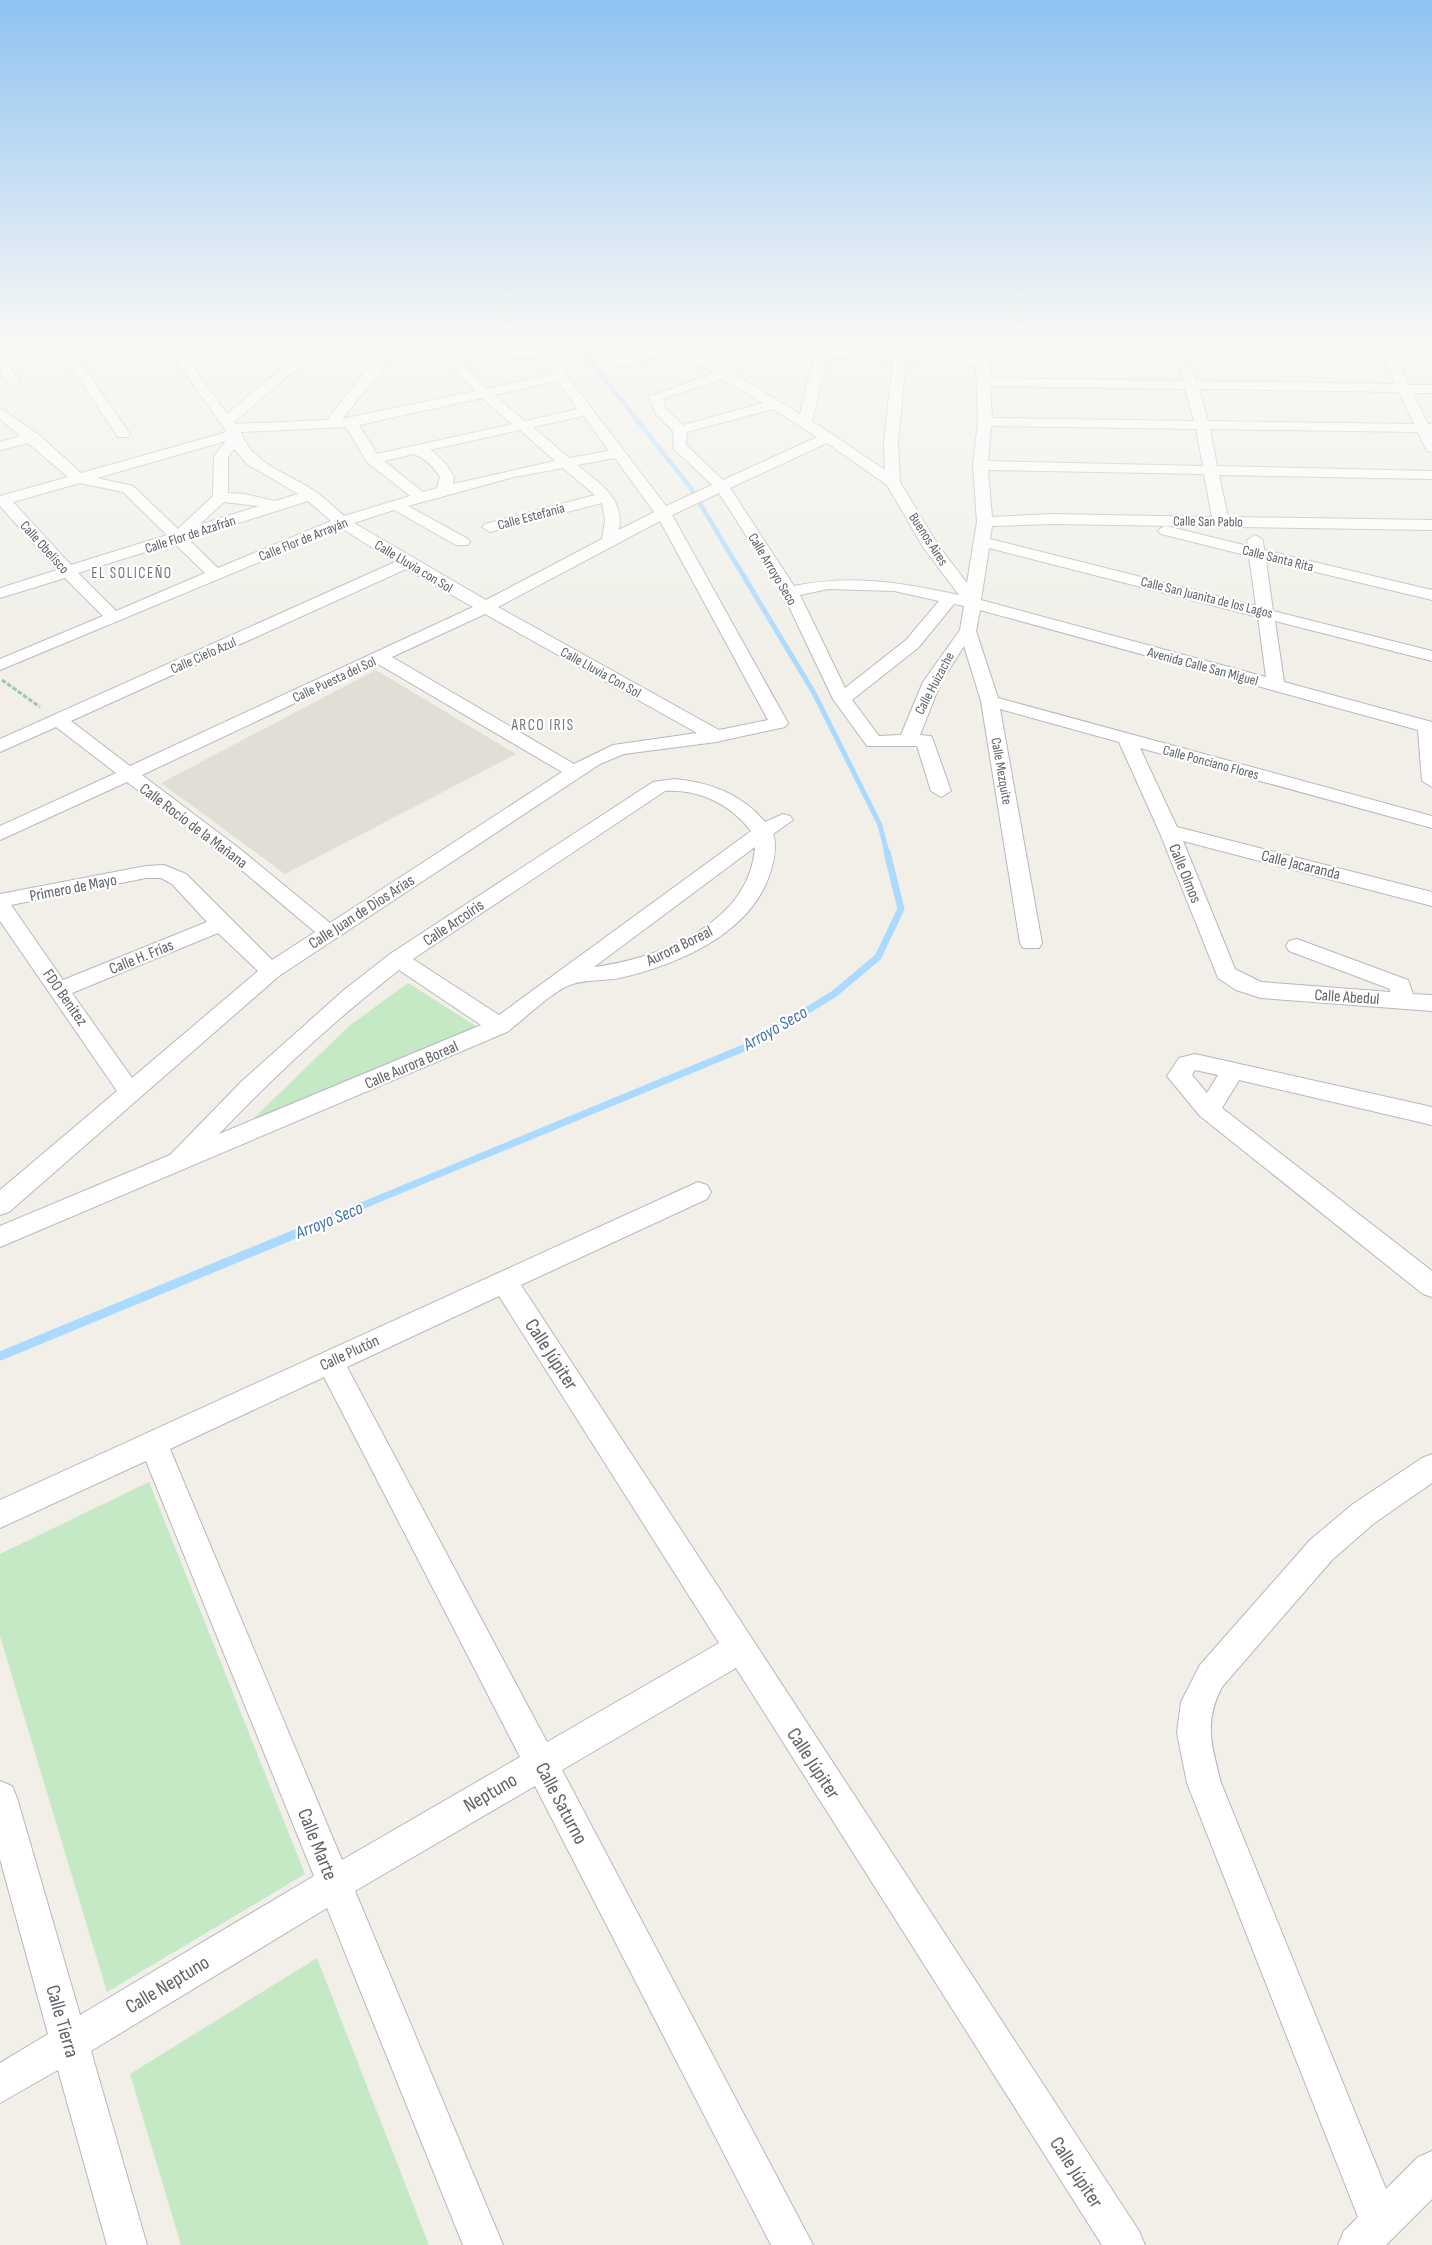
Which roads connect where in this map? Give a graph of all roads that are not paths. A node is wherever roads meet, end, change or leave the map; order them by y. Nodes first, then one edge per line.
1 (40, 444) edge
2 (190, 444) edge
3 (227, 444) edge
4 (238, 444) edge
5 (361, 444) edge
6 (438, 444) edge
7 (544, 444) edge
8 (612, 444) edge
9 (679, 444) edge
10 (814, 444) edge
11 (838, 444) edge
12 (891, 444) edge
13 (983, 444) edge
14 (1206, 444) edge
15 (415, 449) junction
16 (619, 453) junction
17 (372, 459) junction
18 (566, 462) junction
19 (981, 465) junction
20 (1211, 469) junction
21 (1432, 475) edge
22 (78, 478) junction
23 (893, 482) junction
24 (717, 490) junction
25 (444, 491) junction
26 (310, 495) junction
27 (220, 496) junction
28 (606, 496) junction
29 (421, 497) junction
30 (2, 500) edge
31 (396, 505) junction
32 (277, 506) junction
33 (669, 511) junction
34 (1124, 520) junction
35 (342, 522) junction
36 (985, 522) junction
37 (1221, 522) junction
38 (1253, 522) junction
39 (1362, 523) junction
40 (1432, 525) edge
41 (490, 527) dead end
42 (176, 539) junction
43 (1432, 540) edge
44 (981, 541) junction
45 (462, 542) dead end
46 (608, 544) junction
47 (1257, 553) junction
48 (407, 563) junction
49 (68, 572) junction
50 (216, 575) junction
51 (790, 592) junction
52 (0, 593) edge
53 (1432, 595) edge
54 (950, 598) junction
55 (974, 603) junction
56 (486, 607) junction
57 (1266, 612) junction
58 (114, 618) junction
59 (968, 631) junction
60 (0, 641) edge
61 (1432, 656) edge
62 (381, 658) junction
63 (7, 662) edge
64 (1276, 686) junction
65 (842, 699) junction
66 (990, 701) junction
67 (58, 720) junction
68 (1430, 727) edge
69 (716, 736) junction
70 (1126, 738) junction
71 (916, 741) junction
72 (0, 746) edge
73 (575, 772) junction
74 (127, 774) junction
75 (1432, 782) edge
76 (941, 791) dead end
77 (783, 820) dead end
78 (1432, 822) edge
79 (1169, 831) junction
80 (762, 832) junction
81 (0, 834) edge
82 (1432, 899) edge
83 (0, 903) edge
84 (221, 924) junction
85 (328, 932) junction
86 (1031, 943) dead end
87 (1297, 946) dead end
88 (398, 959) junction
89 (272, 971) junction
90 (566, 978) junction
91 (61, 989) junction
92 (1261, 990) joint
93 (1403, 1000) junction
94 (1432, 1003) edge
95 (500, 1026) junction
96 (1233, 1070) junction
97 (129, 1091) junction
98 (1208, 1110) junction
99 (1427, 1117) edge
100 (178, 1162) junction
101 (698, 1192) dead end
102 (0, 1205) edge
103 (0, 1238) edge
104 (504, 1281) junction
105 (1432, 1286) edge
106 (330, 1361) junction
107 (153, 1443) junction
108 (1432, 1467) edge
109 (0, 1514) edge
110 (740, 1648) junction
111 (541, 1763) junction
112 (0, 1798) edge
113 (334, 1884) junction
114 (69, 2043) junction
115 (0, 2084) edge
116 (1432, 2171) edge
117 (1369, 2234) edge
118 (127, 2245) edge
119 (483, 2245) edge
120 (793, 2245) edge
121 (1125, 2245) edge

1 - 22 street
2 - 22 street
3 - 27 street
4 - 26 street, Calle Lluvia con Sol
5 - 17 street
6 - 15 street
7 - 18 street
8 - 16 street
9 - 24 street, Calle Arroyo Seco
10 - 24 street, Calle Puesta del Sol
11 - 23 street, Buenos Aires
12 - 23 street
13 - 19 street, Calle Mezquite
14 - 20 street
15 - 17 street
15 - 25 street
16 - 18 street, Calle Flor de Arrayán
16 - 33 street
17 - 29 street
18 - 25 street, Calle Flor de Arrayán
18 - 28 street
19 - 20 street
19 - 36 street, Calle Mezquite
20 - 21 street
20 - 37 street
22 - 30 street
22 - 42 street
23 - 55 street, Buenos Aires
24 - 33 street, Calle Puesta del Sol
24 - 51 street, Calle Arroyo Seco
25 - 29 street, Calle Flor de Arrayán
26 - 32 street, Calle Flor de Azafrán
26 - 35 street, Calle Lluvia con Sol
27 - 32 street
27 - 42 street
28 - 41 street, Calle Estefanía
28 - 46 street
29 - 31 street, Calle Flor de Arrayán
30 - 49 street, Calle Obelisco
31 - 35 street, Calle Flor de Arrayán
31 - 45 street
32 - 42 street, Calle Flor de Azafrán
33 - 46 street, Calle Puesta del Sol
33 - 69 street, Calle Juan de Dios Arias
34 - 36 street, Calle San Pablo
34 - 37 street, Calle San Pablo
34 - 47 street, Calle Santa Rita
35 - 48 street, Calle Lluvia con Sol
35 - 50 street, Calle Flor de Arrayán
36 - 44 street, Calle Mezquite
37 - 38 street, Calle San Pablo
38 - 39 street, Calle San Pablo
38 - 47 street
39 - 40 street, Calle San Pablo
39 - 43 street
42 - 49 street, Calle Flor de Azafrán
42 - 50 street
44 - 55 street, Calle Mezquite
44 - 57 street, Calle San Juanita de los Lagos
46 - 56 street, Calle Puesta del Sol
47 - 53 street, Calle Santa Rita
47 - 57 street
48 - 56 street, Calle Lluvia con Sol
48 - 67 street, Calle Cielo Azul
49 - 52 street, Calle Flor de Azafrán
49 - 58 street, Calle Obelisco
50 - 58 street, Calle Flor de Arrayán
51 - 54 street, Avenida Calle San Miguel
51 - 65 street, Calle Arroyo Seco
54 - 55 street, Avenida Calle San Miguel
54 - 65 street
55 - 59 street, Calle Mezquite
55 - 64 street, Avenida Calle San Miguel
56 - 62 street, Calle Puesta del Sol
56 - 69 street, Calle Lluvia Con Sol
57 - 61 street, Calle San Juanita de los Lagos
57 - 64 street
58 - 63 street, Calle Flor de Arrayán
59 - 66 street, Calle Mezquite
59 - 71 street, Calle Huizache
60 - 63 street
62 - 73 street
62 - 74 street, Calle Puesta del Sol
64 - 68 street, Avenida Calle San Miguel
65 - 71 street, Calle Arroyo Seco
66 - 70 street, Calle Ponciano Flores
66 - 86 street, Calle Mezquite
67 - 72 street, Calle Cielo Azul
67 - 74 street, Calle Rocío de la Mañana
68 - 75 street
69 - 73 street, Calle Juan de Dios Arias
70 - 78 street, Calle Ponciano Flores
70 - 79 street, Calle Olmos
71 - 76 street
73 - 85 street, Calle Juan de Dios Arias
74 - 81 street, Calle Puesta del Sol
74 - 85 street, Calle Rocío de la Mañana
77 - 80 street, Calle Aurora Boreal
79 - 82 street, Calle Jacaranda
79 - 92 street, Calle Olmos
80 - 88 street, Calle Arcoíris
80 - 90 street, Calle Aurora Boreal
80 - 90 street, Aurora Boreal
83 - 84 street, Primero de Mayo
83 - 91 street, FDO Benitez
84 - 89 street
84 - 91 street, Calle H. Frías
85 - 89 street, Calle Juan de Dios Arias
87 - 93 street
88 - 95 street
88 - 100 street, Calle Arcoíris
89 - 97 street, Calle Juan de Dios Arias
90 - 95 street, Calle Aurora Boreal
91 - 97 street, FDO Benitez
92 - 93 street, Calle Abedul
93 - 94 street, Calle Abedul
95 - 100 street, Calle Aurora Boreal
96 - 98 street
96 - 98 street
96 - 99 street
97 - 102 street, Calle Juan de Dios Arias
98 - 105 street
100 - 103 street, Calle Aurora Boreal
101 - 104 street, Calle Plutón
104 - 106 street, Calle Plutón
104 - 110 street, Calle Júpiter
106 - 107 street, Calle Plutón
106 - 111 street, Calle Saturno
107 - 109 street, Calle Plutón
107 - 113 street, Calle Marte
108 - 117 street
110 - 111 street, Neptuno
110 - 121 street, Calle Júpiter
111 - 113 street, Neptuno
111 - 120 street, Calle Saturno
112 - 114 street, Calle Tierra
113 - 114 street, Calle Neptuno
113 - 119 street, Calle Marte
114 - 115 street, Calle Neptuno
114 - 118 street, Calle Tierra
116 - 117 street

